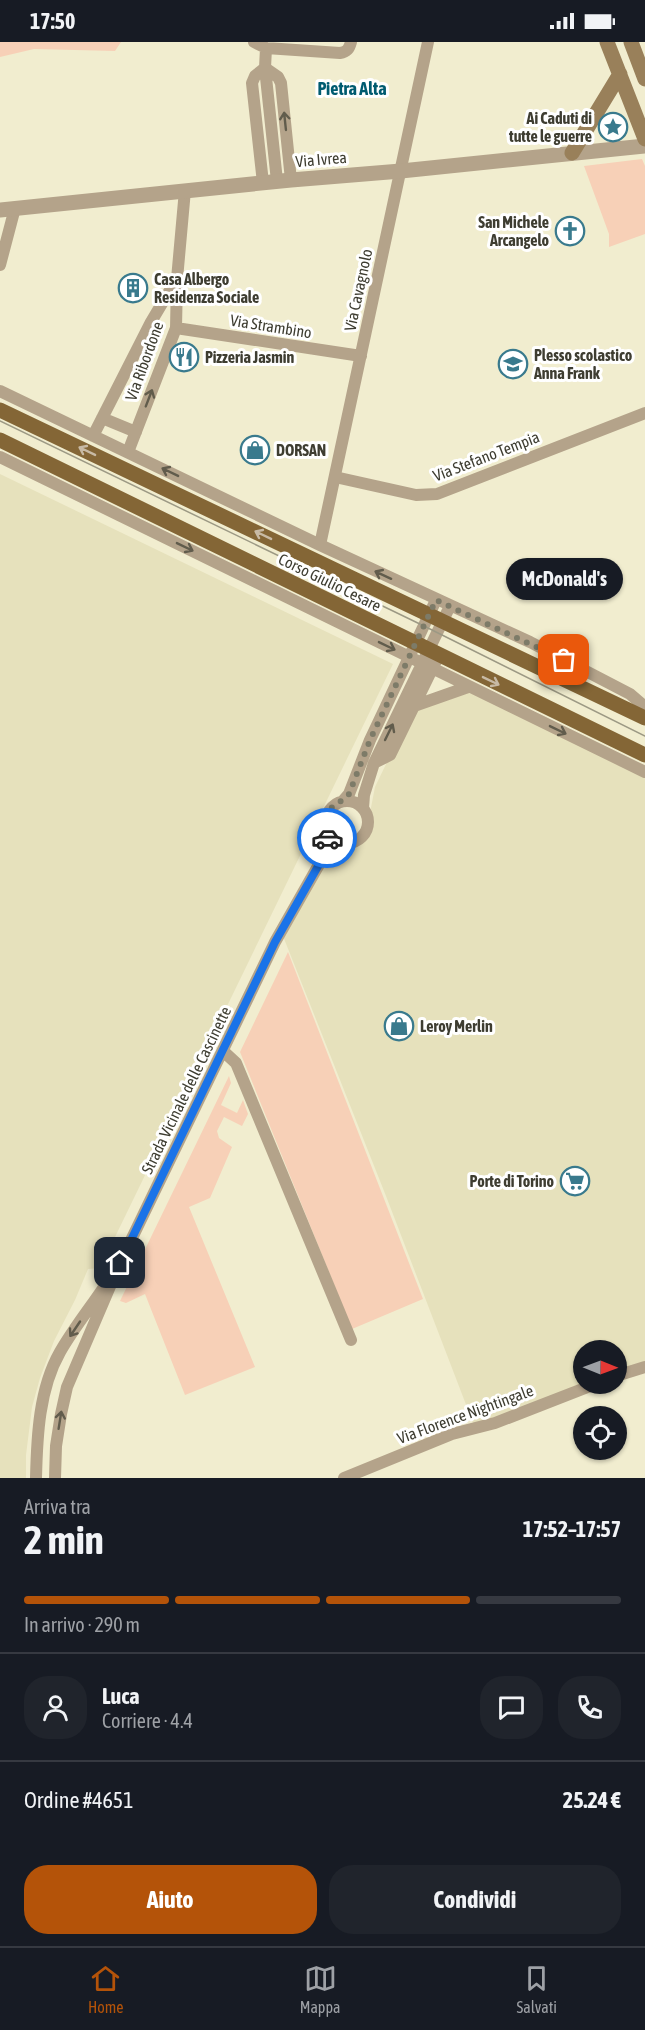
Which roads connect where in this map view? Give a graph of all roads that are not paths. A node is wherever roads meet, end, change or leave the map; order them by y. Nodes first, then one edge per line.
1 (254, 42) edge
2 (351, 42) edge
3 (428, 42) edge
4 (607, 42) edge
5 (631, 42) edge
6 (266, 48) junction
7 (265, 68) junction
8 (643, 72) edge
9 (620, 74) junction
10 (645, 139) edge
11 (645, 146) edge
12 (572, 153) junction
13 (400, 171) junction
14 (277, 181) junction
15 (185, 190) junction
16 (8, 209) edge
17 (0, 265) edge
18 (177, 279) junction
19 (176, 328) junction
20 (361, 356) junction
21 (0, 391) edge
22 (0, 410) edge
23 (645, 413) edge
24 (102, 418) junction
25 (136, 432) junction
26 (93, 436) junction
27 (0, 440) edge
28 (128, 452) junction
29 (0, 457) edge
30 (335, 477) junction
31 (194, 484) junction
32 (187, 499) junction
33 (320, 545) junction
34 (436, 600) junction
35 (450, 606) junction
36 (436, 618) junction
37 (424, 656) junction
38 (468, 687) junction
39 (414, 706) junction
40 (645, 707) edge
41 (645, 718) edge
42 (645, 755) edge
43 (374, 763) junction
44 (645, 772) edge
45 (343, 801) junction
46 (363, 808) junction
47 (328, 832) junction
48 (339, 842) junction
49 (321, 861) junction
50 (223, 1051) junction
51 (120, 1263) junction
52 (351, 1340) dead end
53 (645, 1366) edge
54 (627, 1372) edge
55 (573, 1393) edge
56 (36, 1478) edge
57 (55, 1478) edge
58 (344, 1478) edge

1 - 6 street
2 - 6 street
3 - 13 street, Via Cavagnolo
4 - 9 main road
5 - 8 main road
6 - 7 street
7 - 14 street
7 - 14 street
9 - 10 main road
9 - 12 main road
11 - 12 street, Via Ivrea
12 - 13 street, Via Ivrea
13 - 14 street, Via Ivrea
13 - 20 street, Via Cavagnolo
14 - 15 street, Via Ivrea
15 - 16 street, Via Ivrea
15 - 18 street, Via Ribordone
16 - 17 street
18 - 19 street, Via Ribordone
18 - 24 street, Via Ribordone
19 - 20 street, Via Strambino
25 -> 19 street, Via Ribordone
20 - 30 street, Via Cavagnolo
21 - 26 street, Corso Giulio Cesare
32 -> 22 main road, Corso Giulio Cesare
23 - 30 street, Via Stefano Tempia
24 - 25 street
24 - 26 street, Via Ribordone
25 - 28 street, Via Ribordone
26 - 28 street, Corso Giulio Cesare
27 - 37 main road, Corso Giulio Cesare
31 -> 28 street, Corso Giulio Cesare
29 -> 37 street, Corso Giulio Cesare
30 - 33 street, Via Cavagnolo
31 - 32 street
31 - 33 street, Corso Giulio Cesare
36 -> 32 main road, Corso Giulio Cesare
34 -> 33 street, Corso Giulio Cesare
34 - 35 street, Corso Giulio Cesare
34 - 36 street
35 - 36 street
35 - 40 street, Corso Giulio Cesare
36 - 37 street
36 - 41 main road, Corso Giulio Cesare
37 - 38 street, Corso Giulio Cesare
37 - 39 street
37 -> 42 main road, Corso Giulio Cesare
43 -> 37 street
37 - 45 street
38 - 39 street
38 -> 44 street, Corso Giulio Cesare
39 - 43 street
43 - 46 street
45 - 46 street
45 - 47 street
46 - 48 street
47 - 48 street
47 - 49 street
48 - 49 street
49 - 50 street, Strada Vicinale delle Cascinette
50 - 51 street, Strada Vicinale delle Cascinette
50 - 52 street
51 -> 56 street, Strada Vicinale delle Cascinette
57 -> 51 street, Strada Vicinale delle Cascinette
53 - 54 street
55 - 58 street, Via Florence Nightingale

